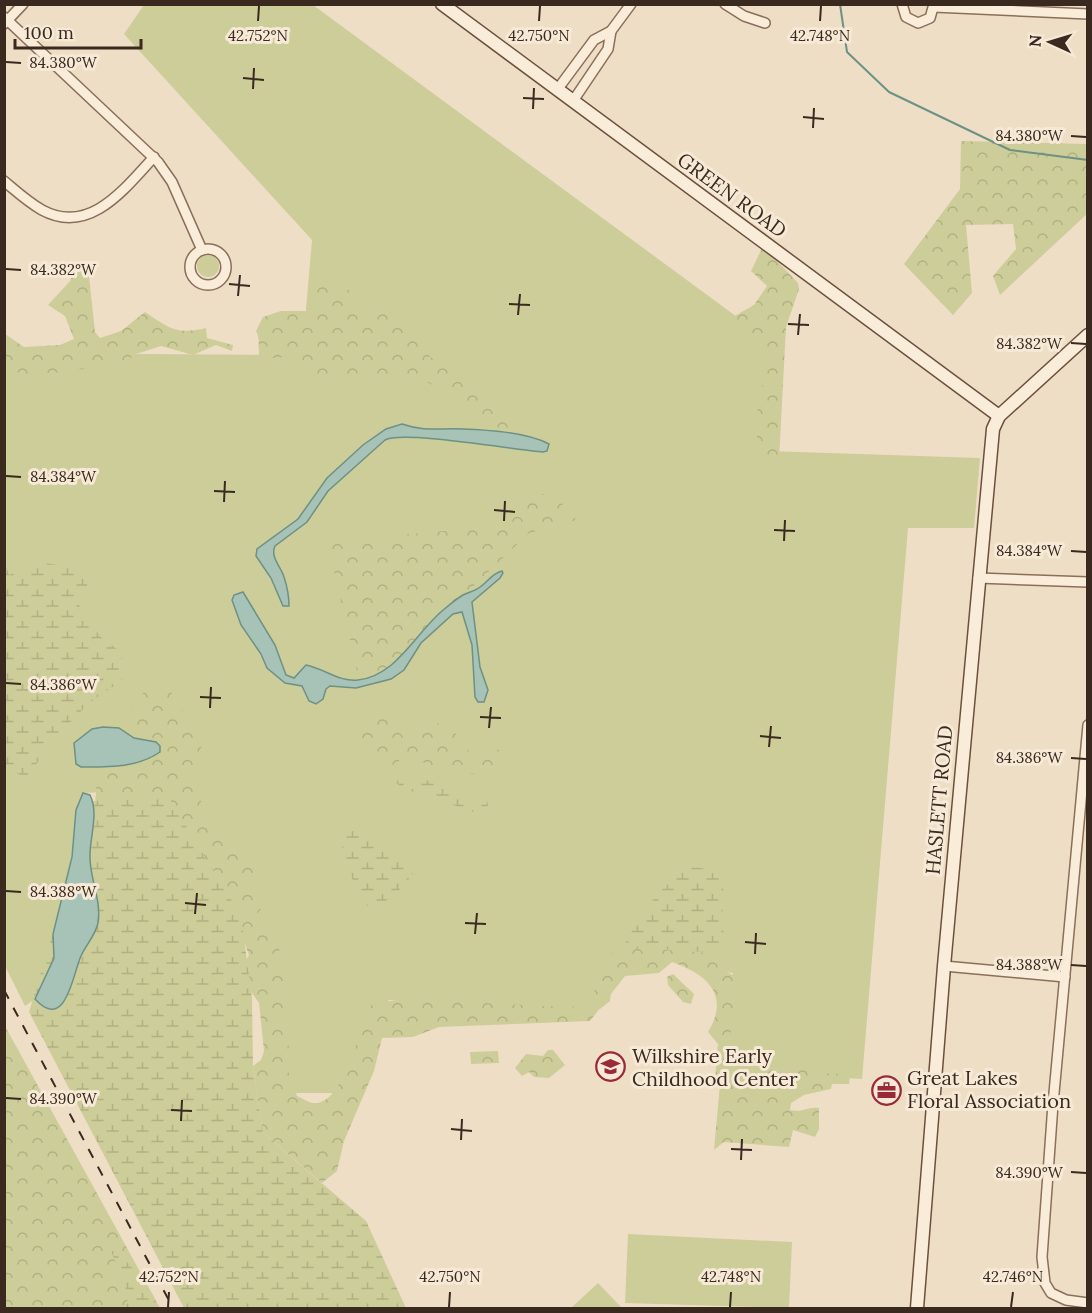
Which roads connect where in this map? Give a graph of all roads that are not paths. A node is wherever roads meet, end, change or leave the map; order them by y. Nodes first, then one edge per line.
1 (22, 4) edge
2 (442, 4) edge
3 (631, 4) edge
4 (725, 4) edge
5 (902, 4) edge
6 (934, 6) edge
7 (1071, 9) edge
8 (1088, 14) edge
9 (6, 20) edge
10 (765, 23) dead end
11 (611, 31) junction
12 (557, 90) junction
13 (573, 101) junction
14 (154, 157) junction
15 (4, 181) edge
16 (202, 250) dead end
17 (1088, 335) edge
18 (999, 416) junction
19 (978, 578) junction
20 (1088, 582) edge
21 (1088, 725) edge
22 (944, 966) junction
23 (1065, 977) junction
24 (1088, 1303) edge
25 (917, 1308) edge

1 - 9 street
2 - 12 street, GREEN ROAD
3 - 11 street
4 - 10 street
5 - 6 street
6 - 7 street
7 - 8 street
9 - 14 street
11 - 12 street
11 - 13 street
12 - 13 street, GREEN ROAD
13 - 18 street, GREEN ROAD
14 - 15 street
14 - 16 street
17 - 18 street
18 - 19 street, HASLETT ROAD
19 - 20 street
19 - 22 street, HASLETT ROAD
21 - 23 street
22 - 23 street
22 - 25 street, HASLETT ROAD
23 - 24 street

